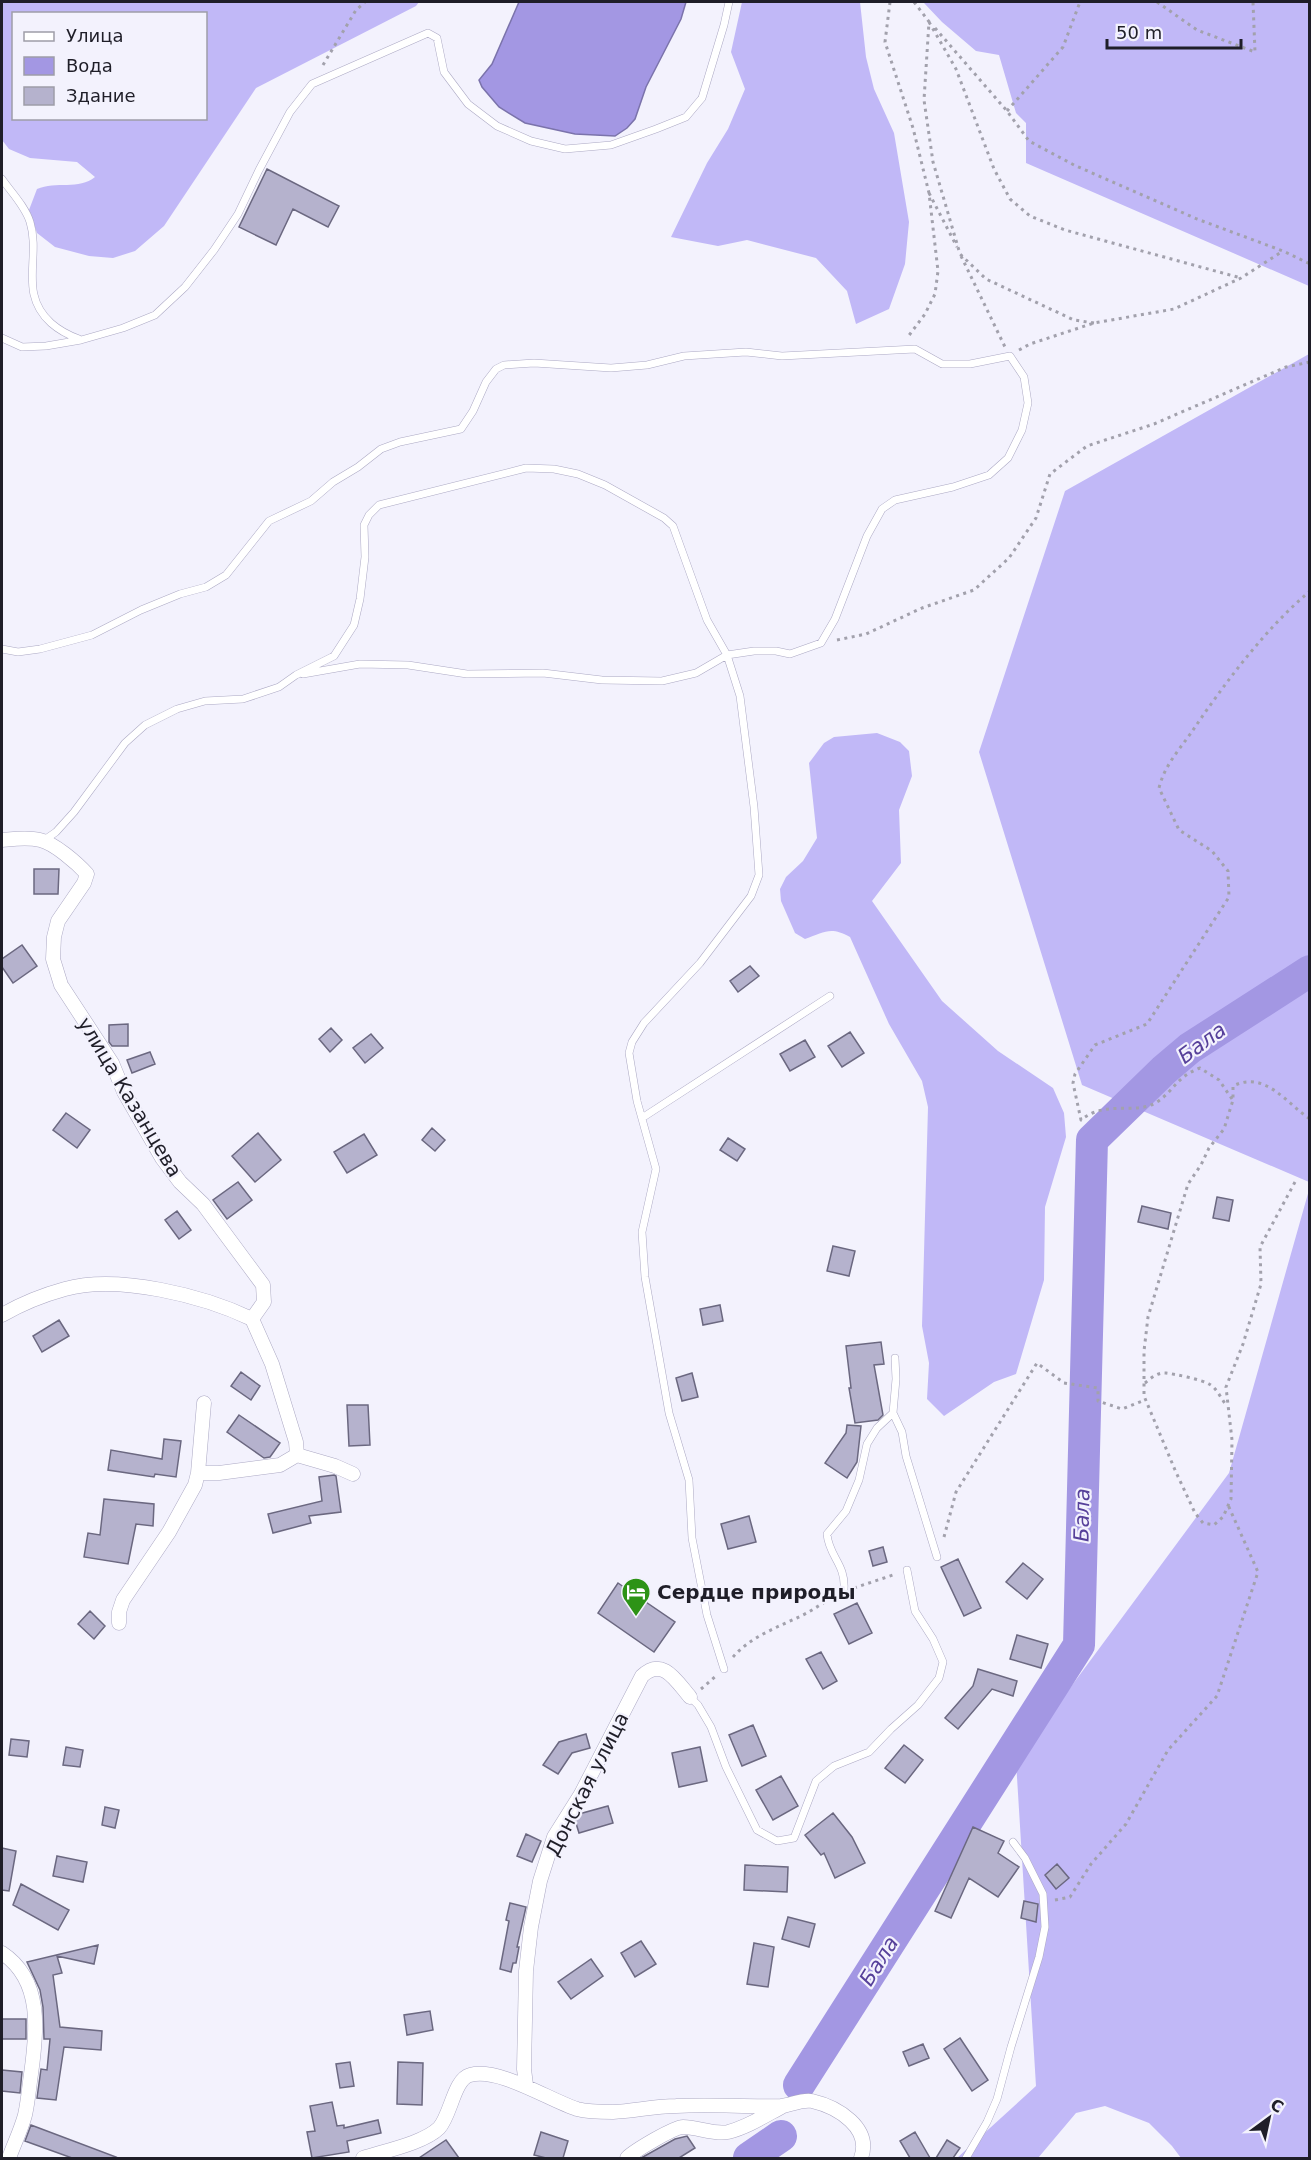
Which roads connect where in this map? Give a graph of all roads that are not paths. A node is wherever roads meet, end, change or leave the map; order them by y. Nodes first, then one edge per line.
1 (729, 2) edge
2 (2, 179) edge
3 (2, 338) edge
4 (81, 340) junction
5 (2, 649) edge
6 (727, 656) junction
7 (296, 675) junction
8 (2, 840) edge
9 (43, 841) junction
10 (830, 996) dead end
11 (642, 1118) junction
12 (2, 1315) edge
13 (252, 1319) junction
14 (895, 1358) dead end
15 (204, 1403) dead end
16 (893, 1413) junction
17 (297, 1455) junction
18 (198, 1473) junction
19 (353, 1473) dead end
20 (937, 1557) road end
21 (908, 1570) road end
22 (844, 1590) road end
23 (119, 1623) dead end
24 (724, 1669) road end
25 (690, 1697) joint
26 (1012, 1842) dead end
27 (2, 1953) edge
28 (526, 2085) junction
29 (783, 2106) junction
30 (9, 2158) edge
31 (363, 2158) edge
32 (627, 2158) edge
33 (861, 2158) edge
34 (966, 2158) edge

1 - 4 lane
2 - 4 lane
3 - 4 lane
5 - 6 lane
6 - 7 lane
6 - 7 lane
6 - 11 lane
7 - 9 lane
8 - 9 street, улица Казанцева
9 - 13 street, улица Казанцева
10 - 11 lane
11 - 24 lane
12 - 13 street
13 - 17 street
14 - 16 lane
15 - 18 street
16 - 20 lane
16 - 22 lane
17 - 18 street
17 - 19 street
18 - 23 street
21 - 25 lane
25 - 28 street, Донская улица
26 - 34 lane
27 - 30 street
28 - 29 street
28 - 31 street
29 - 32 street
29 - 33 street

